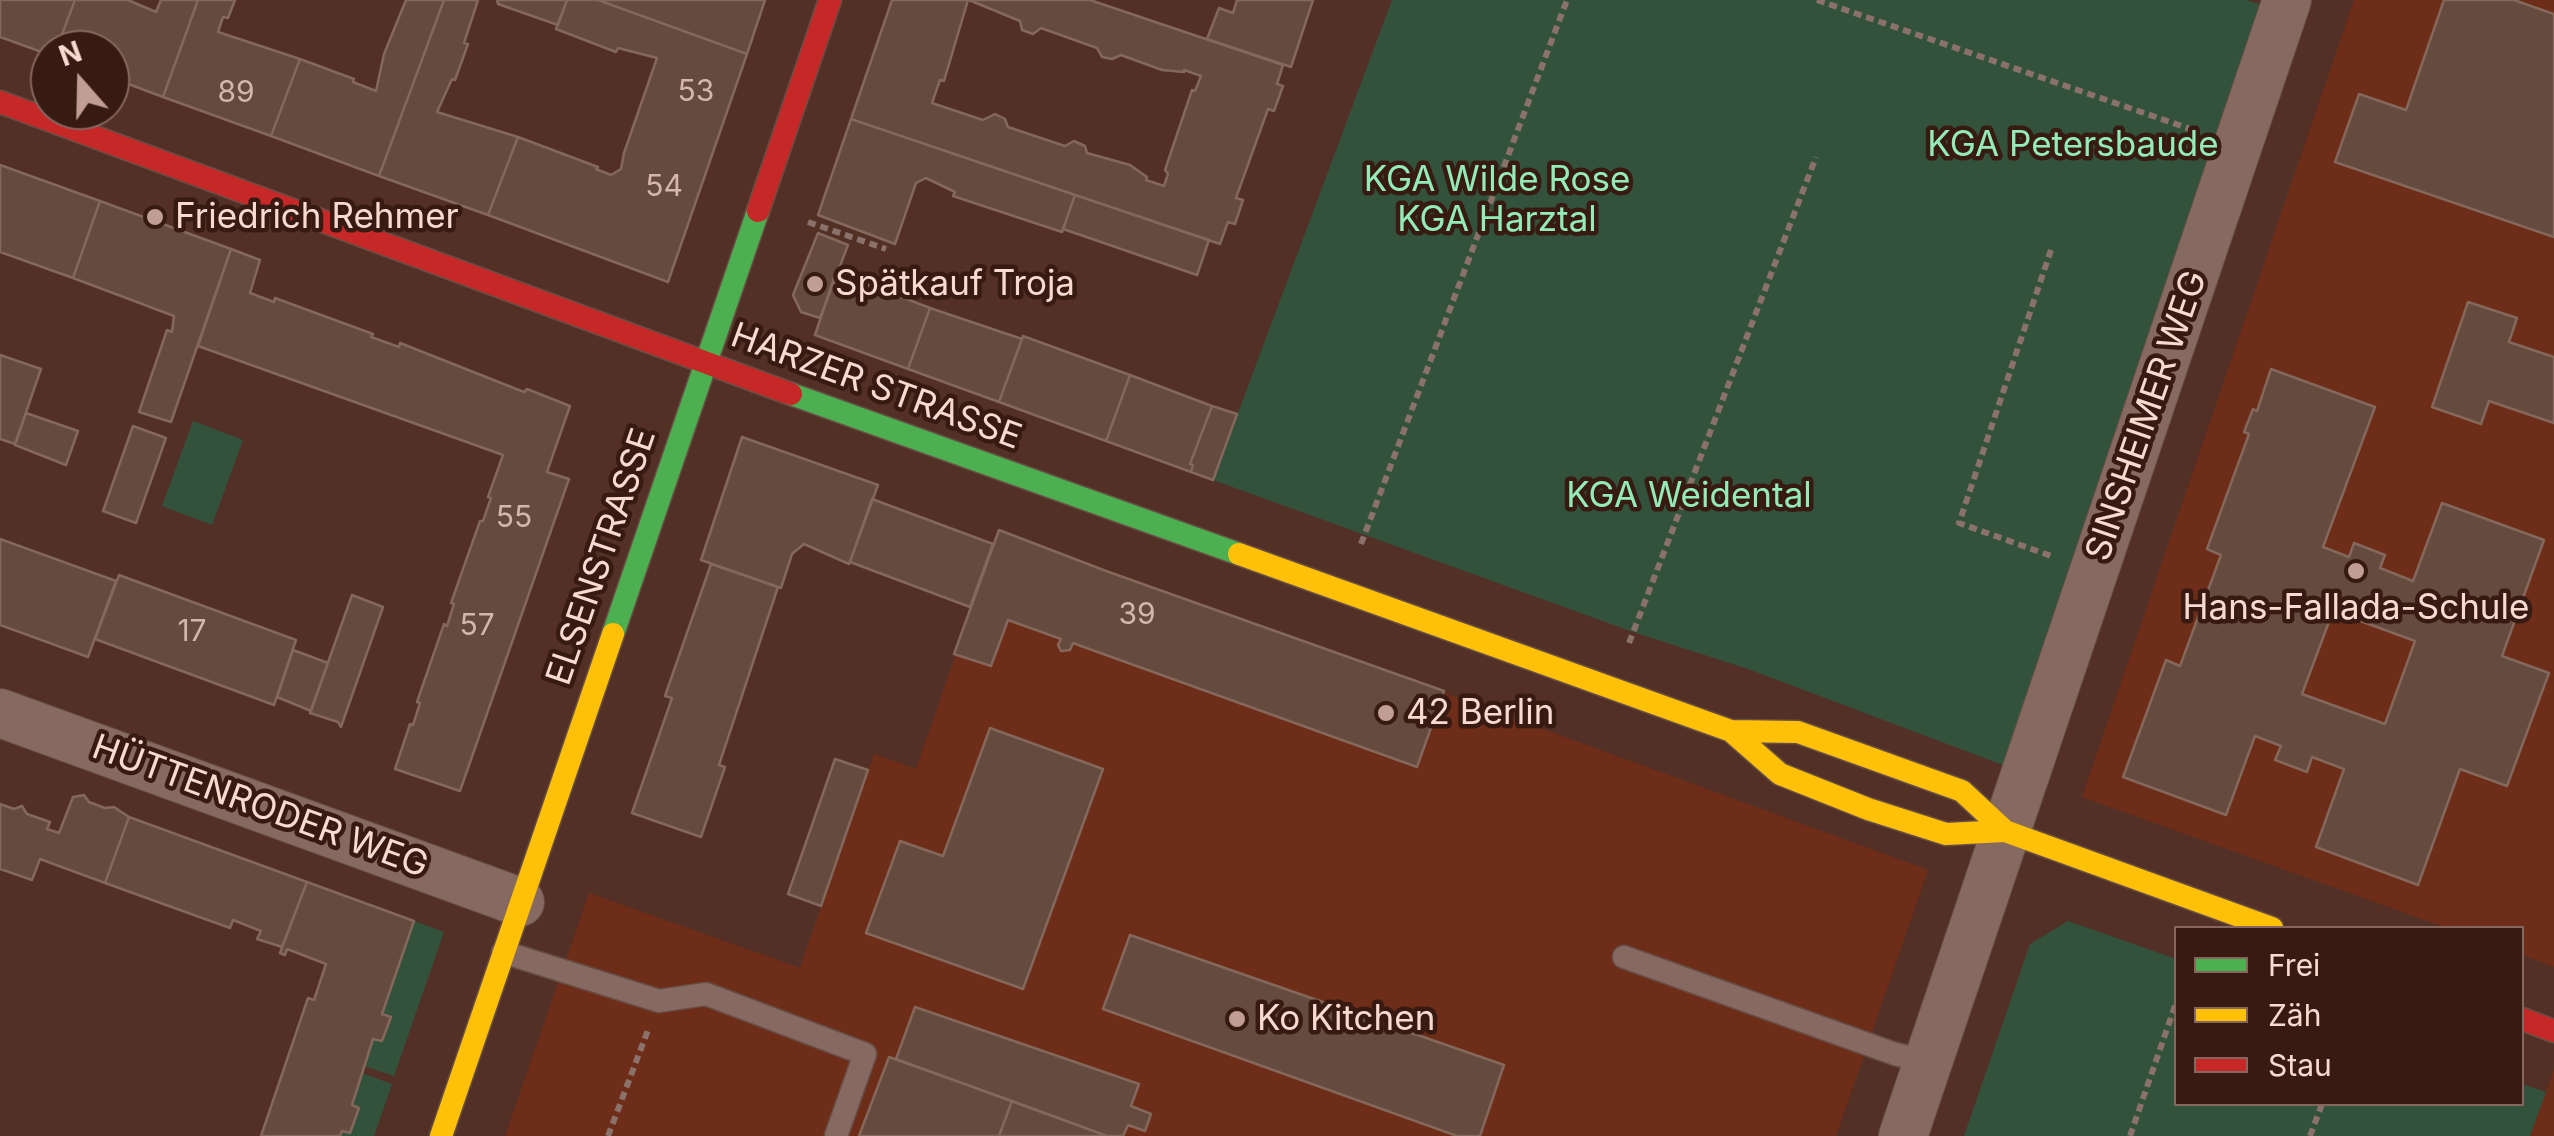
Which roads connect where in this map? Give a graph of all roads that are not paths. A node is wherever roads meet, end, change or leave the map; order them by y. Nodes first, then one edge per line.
1 (830, 0) edge
2 (2287, 0) edge
3 (0, 102) edge
4 (705, 363) junction
5 (0, 712) edge
6 (1731, 731) junction
7 (2005, 832) junction
8 (520, 902) junction
9 (2266, 926) edge
10 (504, 952) junction
11 (1624, 956) dead end
12 (2524, 1020) edge
13 (2554, 1031) edge
14 (1928, 1062) junction
15 (441, 1136) edge
16 (836, 1136) edge
17 (1903, 1136) edge

1 - 4 street, ELSENSTRASSE
2 - 7 street, SINSHEIMER WEG
3 - 4 street, HARZER STRASSE
4 - 6 street, HARZER STRASSE
4 - 8 street, ELSENSTRASSE
5 - 8 street, HÜTTENRODER WEG
6 - 7 street, HARZER STRASSE
6 - 7 street, HARZER STRASSE
7 - 9 street, HARZER STRASSE
7 - 14 street, SINSHEIMER WEG
8 - 10 street, ELSENSTRASSE
10 - 15 street, ELSENSTRASSE
10 - 16 lane
11 - 14 lane
12 - 13 street
14 - 17 street, SINSHEIMER WEG

